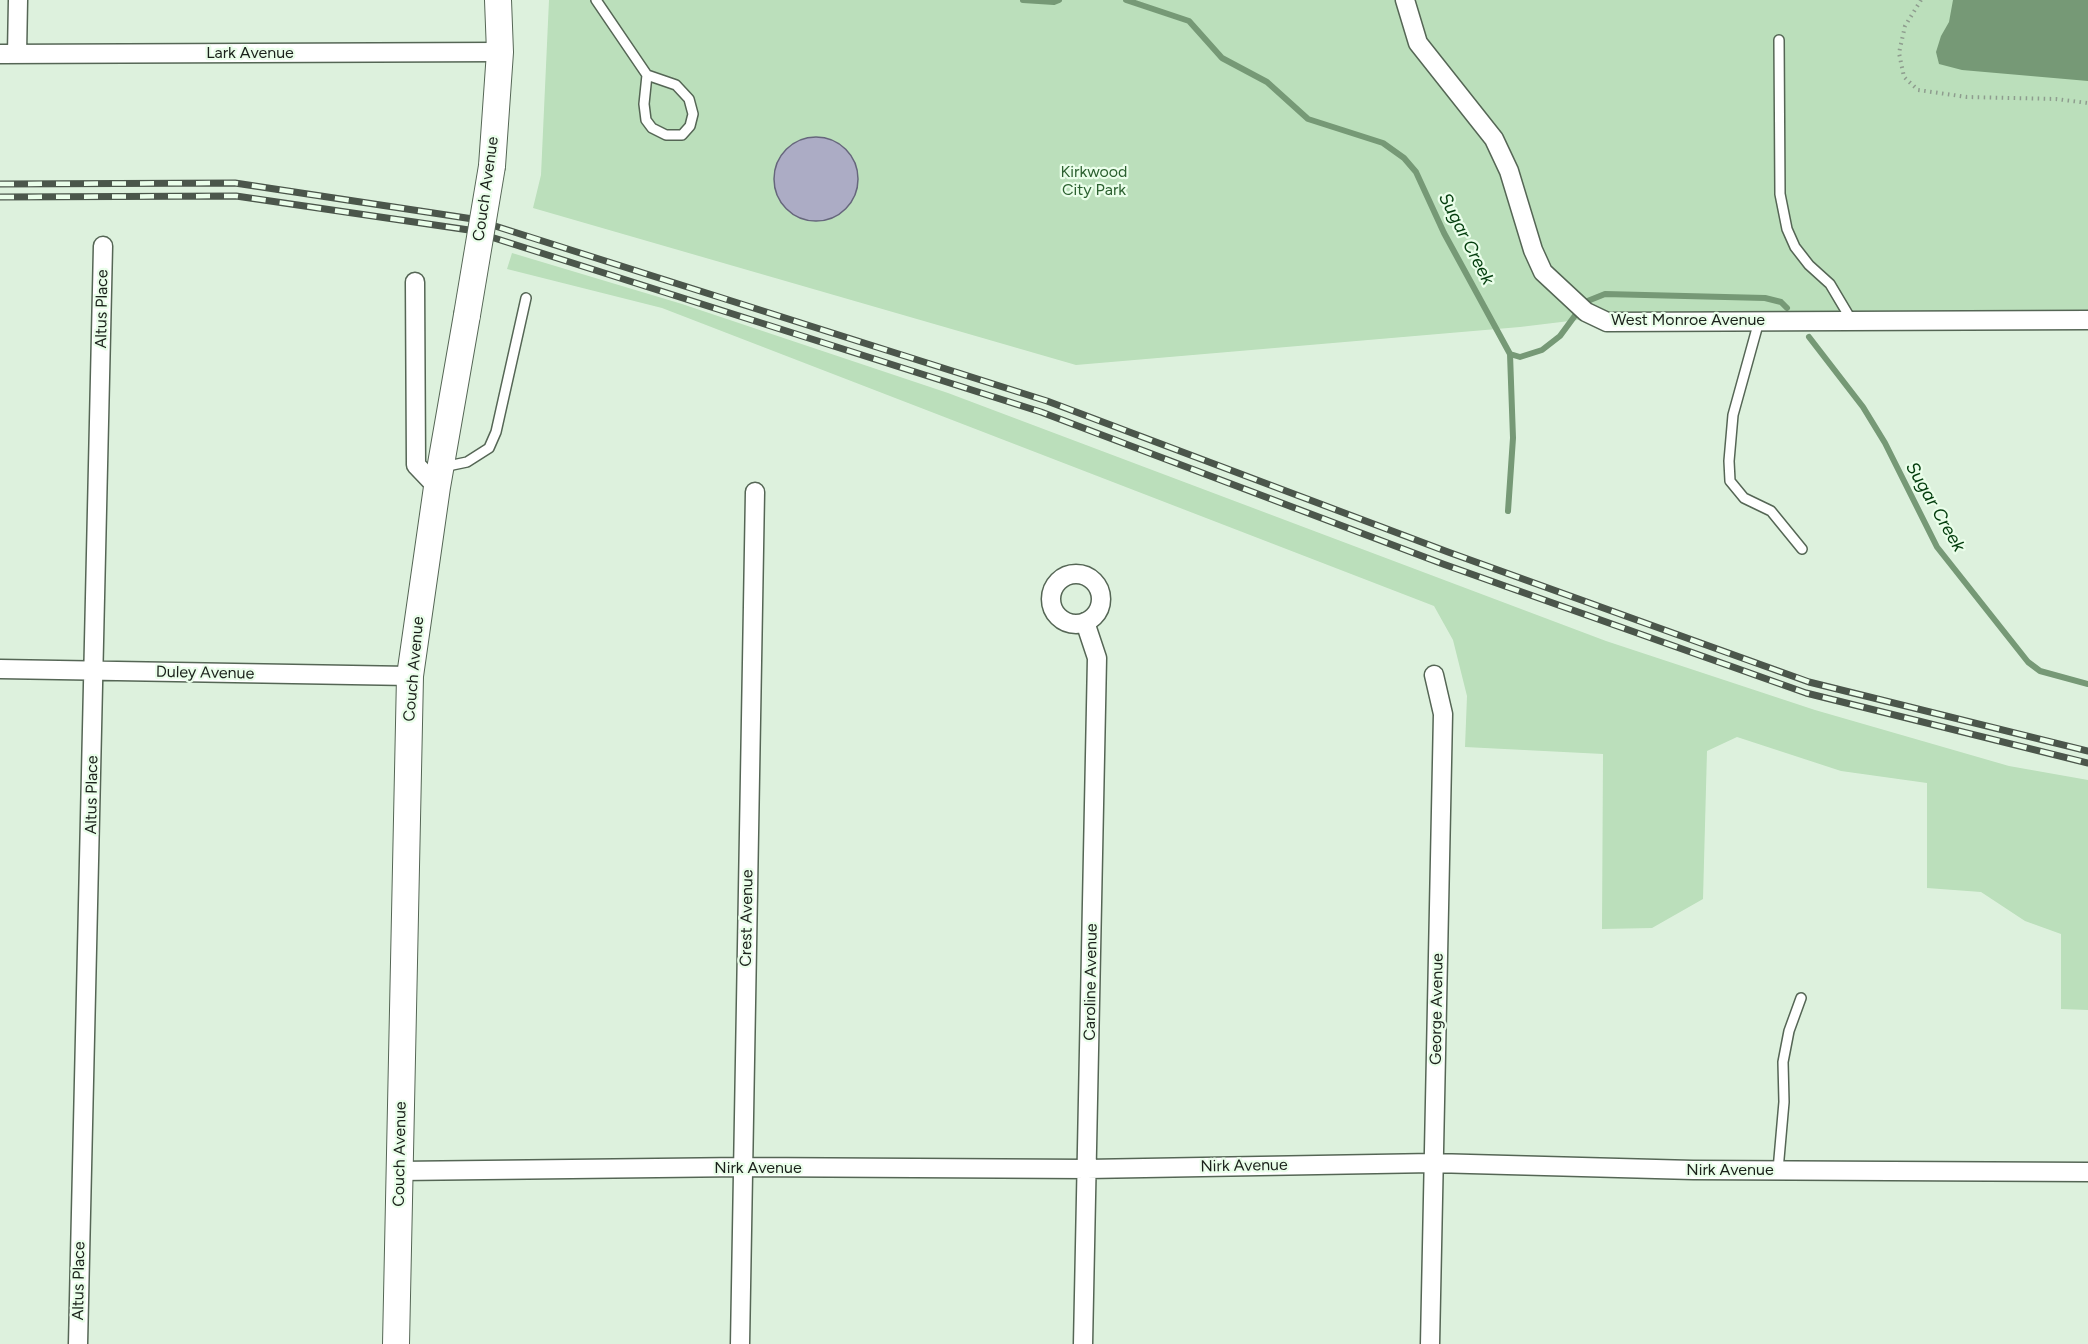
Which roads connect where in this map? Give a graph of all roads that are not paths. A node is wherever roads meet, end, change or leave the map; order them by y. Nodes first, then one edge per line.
1 (18, 0) edge
2 (498, 0) edge
3 (596, 0) edge
4 (1405, 0) edge
5 (1779, 40) dead end
6 (500, 52) junction
7 (8, 54) edge
8 (647, 75) junction
9 (104, 246) dead end
10 (415, 282) dead end
11 (526, 298) dead end
12 (2088, 320) edge
13 (1759, 321) junction
14 (1852, 321) junction
15 (439, 478) junction
16 (755, 492) dead end
17 (1802, 549) dead end
18 (1085, 622) dead end
19 (0, 669) edge
20 (95, 671) junction
21 (1434, 675) dead end
22 (410, 676) junction
23 (1801, 998) dead end
24 (1433, 1162) junction
25 (743, 1167) junction
26 (1087, 1169) junction
27 (1778, 1170) junction
28 (399, 1171) junction
29 (2088, 1172) edge
30 (78, 1344) edge
31 (396, 1344) edge
32 (740, 1344) edge
33 (1083, 1344) edge
34 (1430, 1344) edge

1 - 7 street
2 - 6 street, Couch Avenue
3 - 8 lane
4 - 13 street, West Monroe Avenue
5 - 14 lane
6 - 7 street, Lark Avenue
6 - 15 street, Couch Avenue, bridge
8 - 8 lane
9 - 20 street, Altus Place
10 - 15 street
11 - 15 lane
12 - 14 street, West Monroe Avenue
13 - 14 street, West Monroe Avenue
13 - 17 lane
15 - 22 street, Couch Avenue
16 - 25 street, Crest Avenue
18 - 26 street, Caroline Avenue
19 - 20 street, Duley Avenue
20 - 22 street, Duley Avenue
20 - 30 street, Altus Place
21 - 24 street, George Avenue
22 - 28 street, Couch Avenue
23 - 27 lane
24 - 26 street, Nirk Avenue
24 - 27 street, Nirk Avenue
24 - 34 street, George Avenue
25 - 26 street, Nirk Avenue
25 - 28 street, Nirk Avenue
25 - 32 street, Crest Avenue
26 - 33 street, Caroline Avenue
27 - 29 street, Nirk Avenue
28 - 31 street, Couch Avenue

